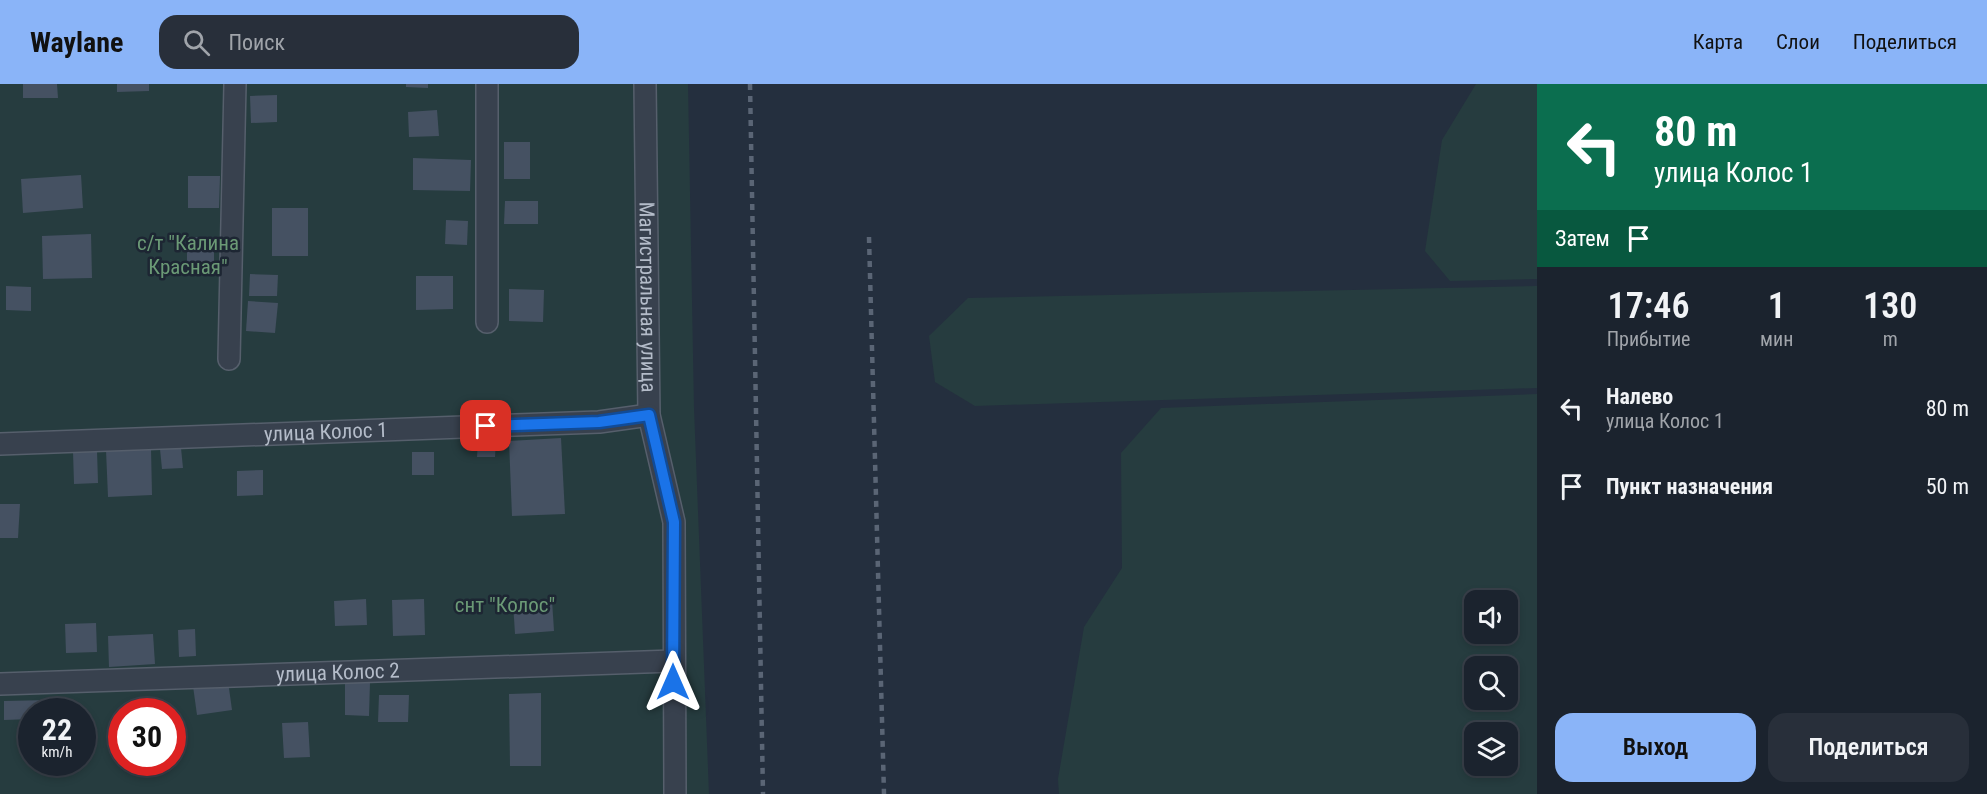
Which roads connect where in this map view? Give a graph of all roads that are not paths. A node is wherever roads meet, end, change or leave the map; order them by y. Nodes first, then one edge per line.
1 (235, 84) edge
2 (487, 84) edge
3 (645, 84) edge
4 (487, 322) dead end
5 (229, 359) dead end
6 (649, 415) junction
7 (0, 444) edge
8 (673, 661) junction
9 (0, 684) edge
10 (675, 794) edge

1 - 5 street
2 - 4 street
3 - 6 street, Магистральная улица
6 - 7 street, улица Колос 1
6 - 8 street, Магистральная улица
8 - 9 street, улица Колос 2
8 - 10 street, Магистральная улица

